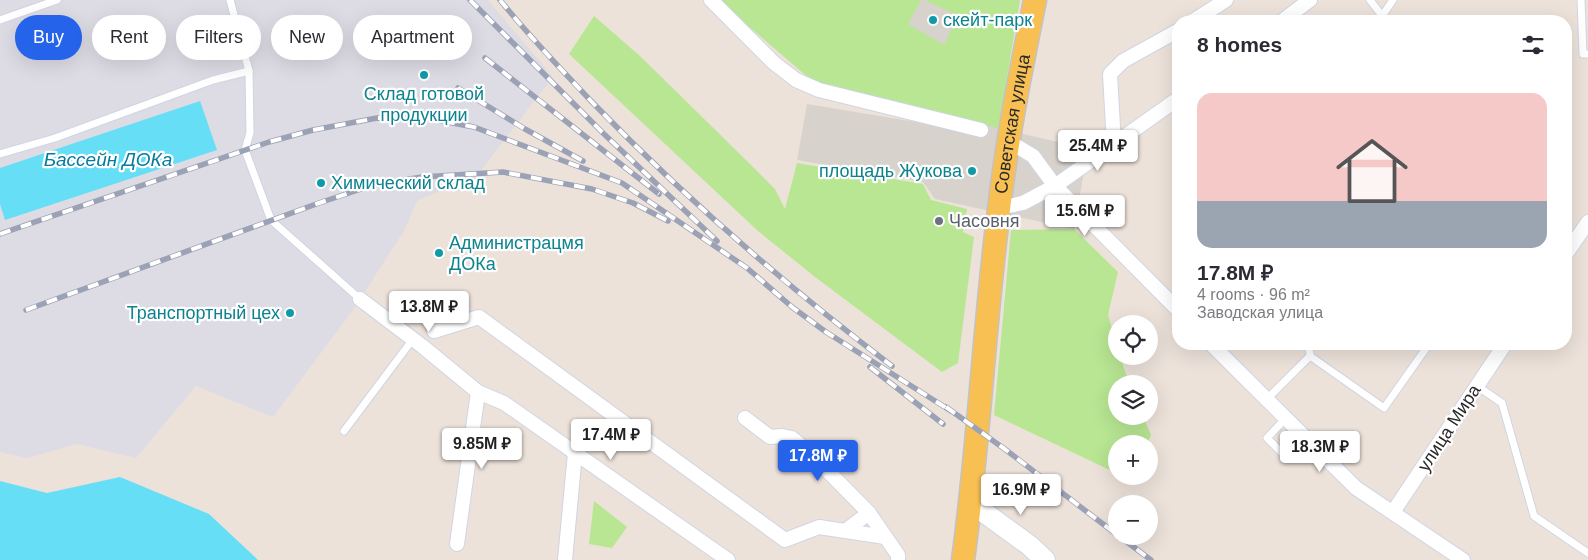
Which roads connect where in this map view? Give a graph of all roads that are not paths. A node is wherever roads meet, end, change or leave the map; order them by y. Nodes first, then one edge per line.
1 (57, 0) edge
2 (230, 0) edge
3 (711, 0) edge
4 (1035, 0) edge
5 (1226, 0) edge
6 (1310, 0) edge
7 (1370, 0) edge
8 (1393, 0) edge
9 (1582, 0) edge
10 (1202, 15) edge
11 (1290, 15) edge
12 (1381, 15) edge
13 (1386, 15) edge
14 (0, 20) edge
15 (1172, 34) edge
16 (1588, 54) edge
17 (248, 71) junction
18 (1172, 103) edge
19 (981, 130) dead end
20 (1008, 141) junction
21 (1114, 144) junction
22 (0, 154) edge
23 (1055, 186) junction
24 (999, 208) junction
25 (1588, 222) edge
26 (1572, 245) edge
27 (360, 299) joint
28 (1172, 304) edge
29 (434, 331) dead end
30 (413, 338) junction
31 (1217, 350) edge
32 (1310, 350) edge
33 (1424, 350) edge
34 (1501, 350) edge
35 (1310, 356) junction
36 (1477, 386) junction
37 (478, 392) junction
38 (1266, 400) junction
39 (745, 418) dead end
40 (1285, 419) junction
41 (344, 431) dead end
42 (574, 453) junction
43 (1288, 459) dead end
44 (971, 503) junction
45 (1393, 512) junction
46 (869, 513) junction
47 (846, 531) junction
48 (885, 537) junction
49 (458, 544) dead end
50 (1588, 554) edge
51 (565, 560) edge
52 (728, 560) edge
53 (898, 560) edge
54 (964, 560) edge
55 (1045, 560) edge
56 (1463, 560) edge

1 - 14 lane
2 - 17 lane
3 - 19 street
4 - 20 main road, Советская улица
5 - 10 street
6 - 11 street
7 - 12 lane
8 - 13 lane
9 - 16 lane
15 - 21 street
17 - 22 lane
17 - 27 lane
18 - 21 street
20 - 23 street
20 - 24 main road, Советская улица
21 - 23 street
23 - 24 street
23 - 28 street
24 - 44 main road, Советская улица
25 - 26 street
27 - 30 street
29 - 47 street
30 - 37 street
30 - 41 lane
31 - 38 street
32 - 35 lane
33 - 35 lane
34 - 36 street, улица Мира
35 - 38 lane
36 - 45 street, улица Мира
36 - 50 lane
37 - 42 street
37 - 49 street
38 - 40 street
39 - 46 street
40 - 43 lane
40 - 45 street
42 - 51 street
42 - 52 street
44 - 54 main road, Советская улица
44 - 55 main road
45 - 56 street
46 - 47 street
46 - 48 street
47 - 48 street
48 - 53 street

